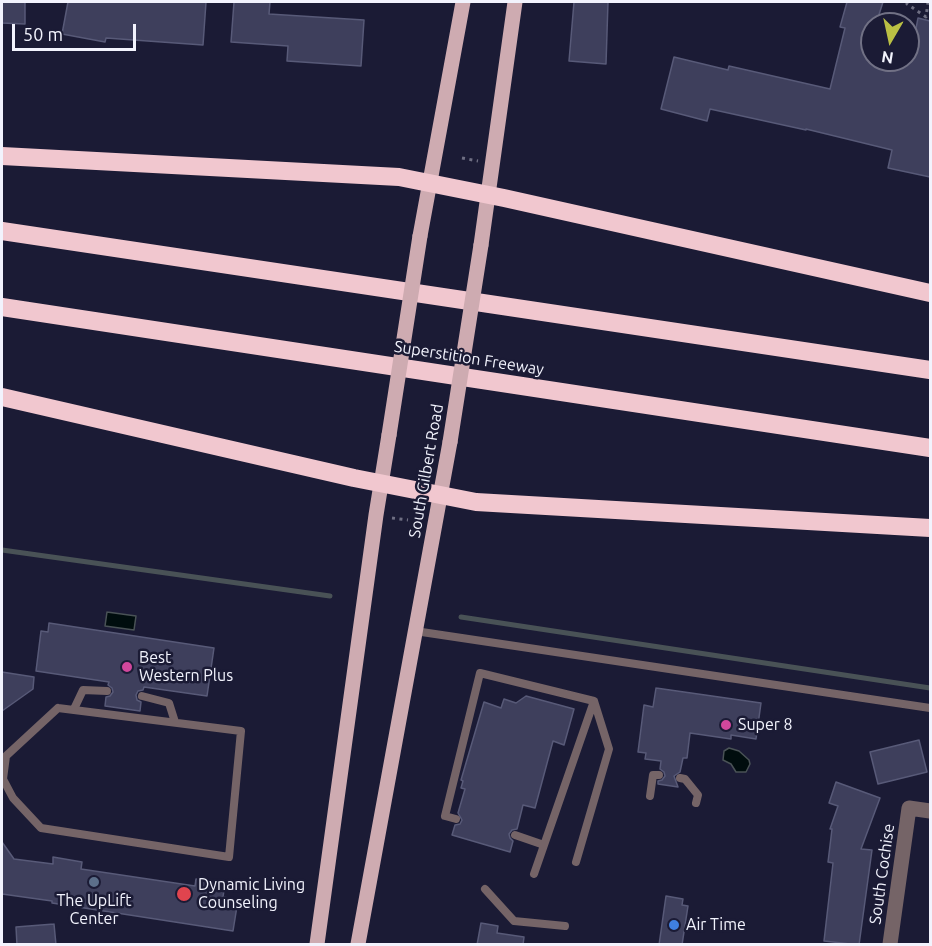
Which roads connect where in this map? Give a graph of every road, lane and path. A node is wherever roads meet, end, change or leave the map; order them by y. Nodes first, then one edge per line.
1 (463, 2) edge
2 (515, 2) edge
3 (908, 2) edge
4 (928, 2) edge
5 (2, 156) edge
6 (462, 158) dead end
7 (480, 161) dead end
8 (428, 183) junction
9 (489, 195) junction
10 (2, 231) edge
11 (930, 292) edge
12 (2, 307) edge
13 (930, 370) edge
14 (2, 397) edge
15 (930, 448) edge
16 (381, 484) junction
17 (440, 494) junction
18 (390, 517) dead end
19 (408, 520) dead end
20 (930, 528) edge
21 (415, 631) junction
22 (107, 691) dead end
23 (142, 696) dead end
24 (594, 701) junction
25 (930, 708) edge
26 (74, 709) junction
27 (175, 722) junction
28 (659, 775) dead end
29 (680, 778) dead end
30 (650, 796) dead end
31 (696, 803) dead end
32 (930, 811) edge
33 (456, 819) dead end
34 (515, 835) dead end
35 (544, 845) junction
36 (576, 862) dead end
37 (534, 874) dead end
38 (485, 889) dead end
39 (565, 926) dead end
40 (317, 945) edge
41 (358, 945) edge
42 (890, 945) edge

1 - 8 main road
2 - 9 main road, South Gilbert Road
3 - 4 path
5 - 8 highway
6 - 7 path
8 - 9 highway
8 - 16 main road, bridge
9 - 11 highway
9 - 17 main road, South Gilbert Road, bridge
10 - 13 highway
12 - 15 highway, Superstition Freeway
14 - 16 highway
16 - 17 highway
16 - 40 main road
17 - 20 highway
17 - 21 main road, South Gilbert Road
18 - 19 path
21 - 25 lane
21 - 41 main road, South Gilbert Road
22 - 26 lane
23 - 27 lane
24 - 33 lane
24 - 35 lane
24 - 36 lane
26 - 27 lane
26 - 27 lane
28 - 30 lane
29 - 31 lane
32 - 42 street, South Cochise
34 - 35 lane
35 - 37 lane
38 - 39 lane

